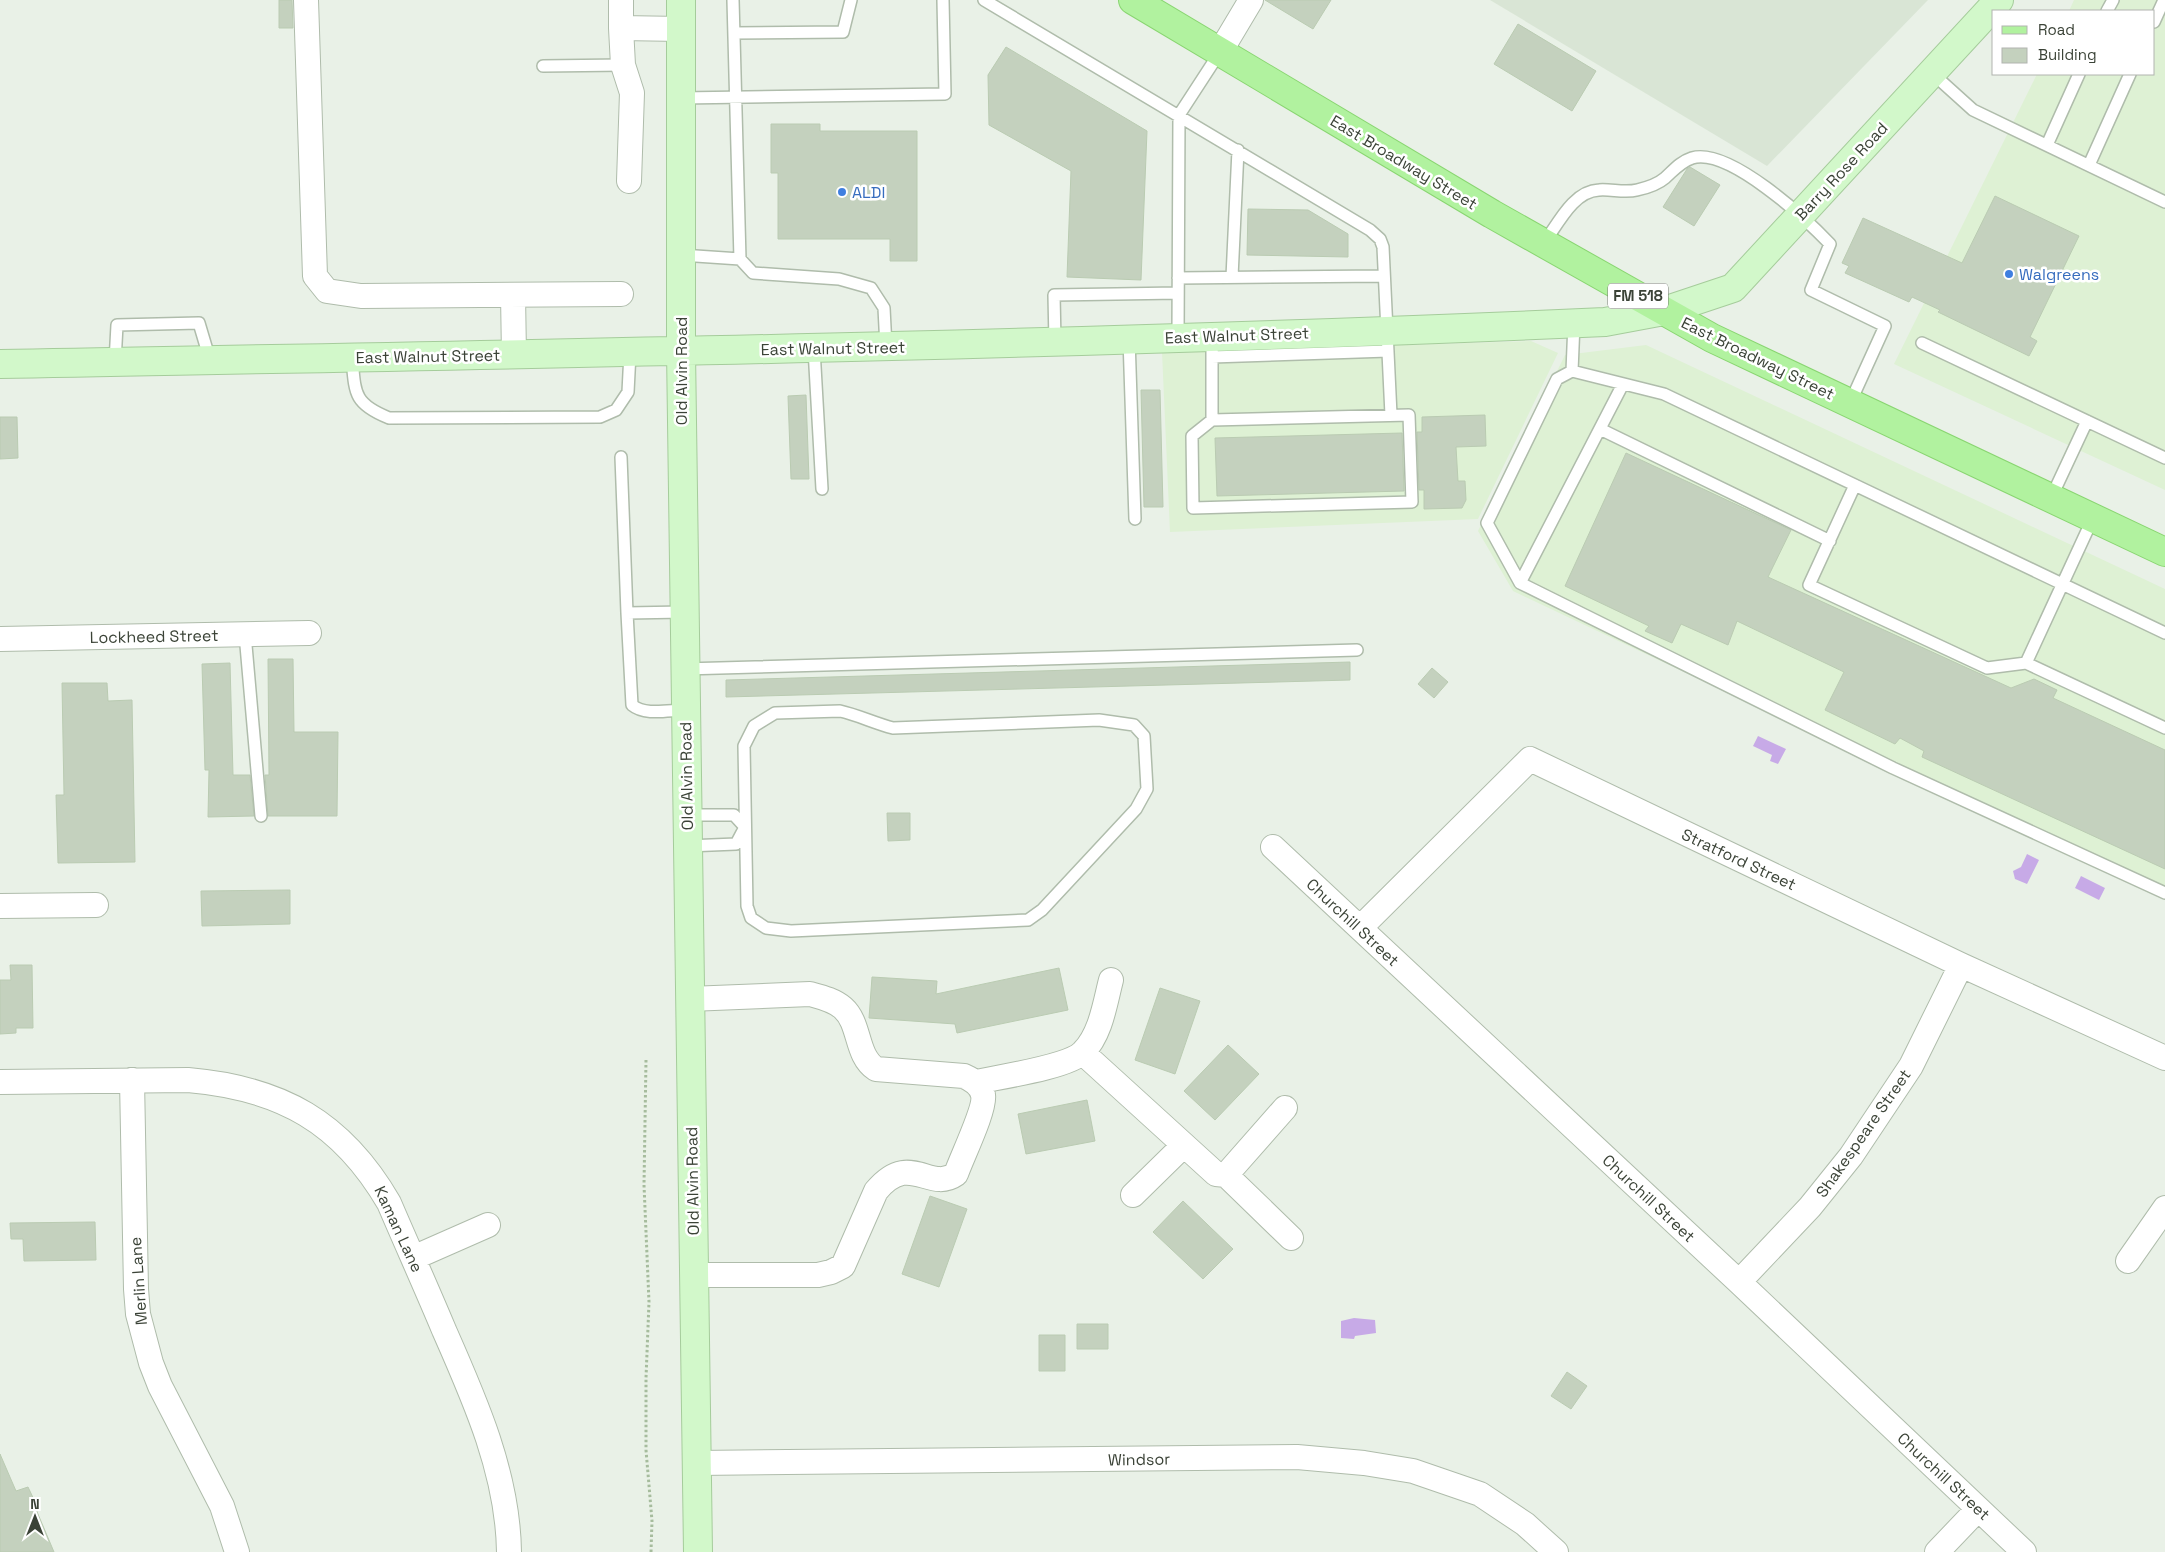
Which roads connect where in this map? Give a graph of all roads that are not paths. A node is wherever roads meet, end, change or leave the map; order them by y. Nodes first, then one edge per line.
1 (306, 0) edge
2 (621, 0) edge
3 (681, 0) edge
4 (733, 0) edge
5 (851, 0) edge
6 (943, 0) edge
7 (984, 0) edge
8 (1133, 0) edge
9 (1251, 0) edge
10 (1999, 0) edge
11 (2164, 0) edge
12 (2155, 20) edge
13 (621, 28) junction
14 (681, 29) junction
15 (734, 33) junction
16 (1220, 52) junction
17 (543, 66) dead end
18 (623, 66) junction
19 (1932, 73) junction
20 (2079, 75) edge
21 (2130, 75) edge
22 (735, 97) junction
23 (681, 98) junction
24 (1179, 115) junction
25 (2047, 145) junction
26 (1238, 150) junction
27 (2089, 165) junction
28 (628, 181) dead end
29 (2165, 202) edge
30 (1801, 214) junction
31 (1544, 243) junction
32 (681, 255) junction
33 (740, 259) junction
34 (1384, 276) junction
35 (1232, 277) junction
36 (1178, 278) junction
37 (1178, 293) junction
38 (621, 294) dead end
39 (513, 295) junction
40 (1664, 311) junction
41 (1574, 324) junction
42 (1178, 337) junction
43 (1129, 339) junction
44 (1387, 341) junction
45 (1055, 342) junction
46 (1922, 343) dead end
47 (1212, 346) junction
48 (886, 347) junction
49 (814, 349) junction
50 (681, 351) junction
51 (630, 352) junction
52 (514, 355) junction
53 (352, 358) junction
54 (210, 360) junction
55 (115, 362) junction
56 (0, 364) edge
57 (1572, 371) junction
58 (1623, 384) junction
59 (1850, 403) junction
60 (1391, 415) junction
61 (1212, 420) junction
62 (2087, 421) junction
63 (1600, 429) junction
64 (621, 457) dead end
65 (2165, 458) edge
66 (1855, 485) junction
67 (822, 489) dead end
68 (2050, 498) junction
69 (2093, 518) junction
70 (1135, 519) dead end
71 (1830, 541) junction
72 (2165, 552) edge
73 (1520, 583) junction
74 (2063, 584) junction
75 (684, 612) junction
76 (627, 613) junction
77 (2165, 632) edge
78 (309, 633) dead end
79 (245, 634) junction
80 (0, 639) edge
81 (1357, 650) dead end
82 (2026, 662) junction
83 (684, 669) junction
84 (685, 710) junction
85 (2165, 728) edge
86 (687, 815) junction
87 (261, 816) dead end
88 (745, 827) junction
89 (687, 846) junction
90 (1273, 847) dead end
91 (2165, 893) edge
92 (96, 905) dead end
93 (0, 906) edge
94 (1360, 928) junction
95 (1961, 964) junction
96 (1112, 980) dead end
97 (689, 999) junction
98 (1083, 1052) junction
99 (2165, 1058) edge
100 (132, 1080) junction
101 (0, 1082) edge
102 (976, 1082) junction
103 (1285, 1108) dead end
104 (1184, 1146) junction
105 (1226, 1175) junction
106 (1133, 1195) dead end
107 (2165, 1208) edge
108 (488, 1224) dead end
109 (1291, 1238) dead end
110 (413, 1258) junction
111 (2128, 1261) dead end
112 (694, 1275) junction
113 (1739, 1282) junction
114 (696, 1463) junction
115 (1978, 1509) junction
116 (237, 1552) edge
117 (509, 1552) edge
118 (698, 1552) edge
119 (1556, 1552) edge
120 (1937, 1552) edge
121 (2024, 1552) edge

1 - 39 street
2 - 13 street
3 - 14 street, Old Alvin Road
4 - 15 lane
5 - 15 lane
6 - 22 lane
7 - 24 lane
8 - 16 main road, East Broadway Street / FM 518
9 - 16 street
10 - 19 street, Barry Rose Road
11 - 12 lane
13 - 14 street
13 - 18 street
14 - 23 street, Old Alvin Road
15 - 22 lane
16 - 24 lane
16 - 31 main road, East Broadway Street / FM 518
17 - 18 lane
18 - 28 street
19 - 25 lane
19 - 30 street, Barry Rose Road
20 - 25 lane
21 - 27 lane
22 - 23 lane
22 - 33 lane
23 - 32 street, Old Alvin Road
24 - 26 lane
24 - 36 lane
25 - 27 lane
26 - 34 lane
26 - 35 lane
27 - 29 lane
30 - 31 lane
30 - 40 street, Barry Rose Road
30 - 59 lane
31 - 40 main road, East Broadway Street / FM 518
32 - 33 lane
32 - 50 street, Old Alvin Road
33 - 48 lane
34 - 35 lane
34 - 44 lane
35 - 36 lane
36 - 37 lane
37 - 42 lane
37 - 45 lane
38 - 39 street
39 - 52 street
40 - 41 street, East Walnut Street
40 - 59 main road, East Broadway Street / FM 518
41 - 44 street, East Walnut Street
41 - 57 lane
42 - 43 street, East Walnut Street
42 - 47 street, East Walnut Street
43 - 45 street, East Walnut Street
43 - 70 lane
44 - 47 street, East Walnut Street
44 - 60 lane
45 - 48 street, East Walnut Street
46 - 62 lane
47 - 61 lane
48 - 49 street, East Walnut Street
49 - 50 street, East Walnut Street
49 - 67 lane
50 - 51 street, East Walnut Street
50 - 75 street, Old Alvin Road
51 - 52 street, East Walnut Street
51 - 53 lane
52 - 53 street, East Walnut Street
53 - 54 street, East Walnut Street
54 - 55 street, East Walnut Street
54 - 55 lane
55 - 56 street, East Walnut Street
57 - 58 lane
57 - 73 lane
58 - 63 lane
58 - 66 lane
59 - 68 main road, East Broadway Street / FM 518
60 - 61 lane
60 - 61 lane
62 - 65 lane
62 - 68 lane
63 - 71 lane
63 - 73 lane
64 - 76 lane
66 - 71 lane
66 - 74 lane
68 - 69 main road, East Broadway Street / FM 518
69 - 72 main road, East Broadway Street / FM 518
69 - 74 lane
71 - 82 lane
73 - 91 lane
74 - 77 lane
74 - 82 lane
75 - 76 lane
75 - 83 street, Old Alvin Road
76 - 84 lane
78 - 79 street, Lockheed Street
79 - 80 street, Lockheed Street
79 - 87 lane
81 - 83 lane
82 - 85 lane
83 - 84 street, Old Alvin Road
84 - 86 street, Old Alvin Road
86 - 88 lane
86 - 89 street, Old Alvin Road
88 - 88 lane
88 - 89 lane
89 - 97 street, Old Alvin Road
90 - 94 street, Churchill Street
92 - 93 street
94 - 95 street, Stratford Street
94 - 113 street, Churchill Street
95 - 99 street, Stratford Street
95 - 113 street, Shakespeare Street
96 - 98 street
97 - 102 street
97 - 112 street, Old Alvin Road
98 - 102 street
98 - 104 street
100 - 101 street, Kaman Lane
100 - 110 street, Kaman Lane
100 - 116 street, Merlin Lane
102 - 112 street
103 - 105 street
104 - 105 street
104 - 106 street
105 - 109 street
107 - 111 street
108 - 110 street
110 - 117 street, Kaman Lane
112 - 114 street, Old Alvin Road
113 - 115 street, Churchill Street
114 - 118 street, Old Alvin Road
114 - 119 street, Windsor
115 - 120 street
115 - 121 street, Churchill Street

